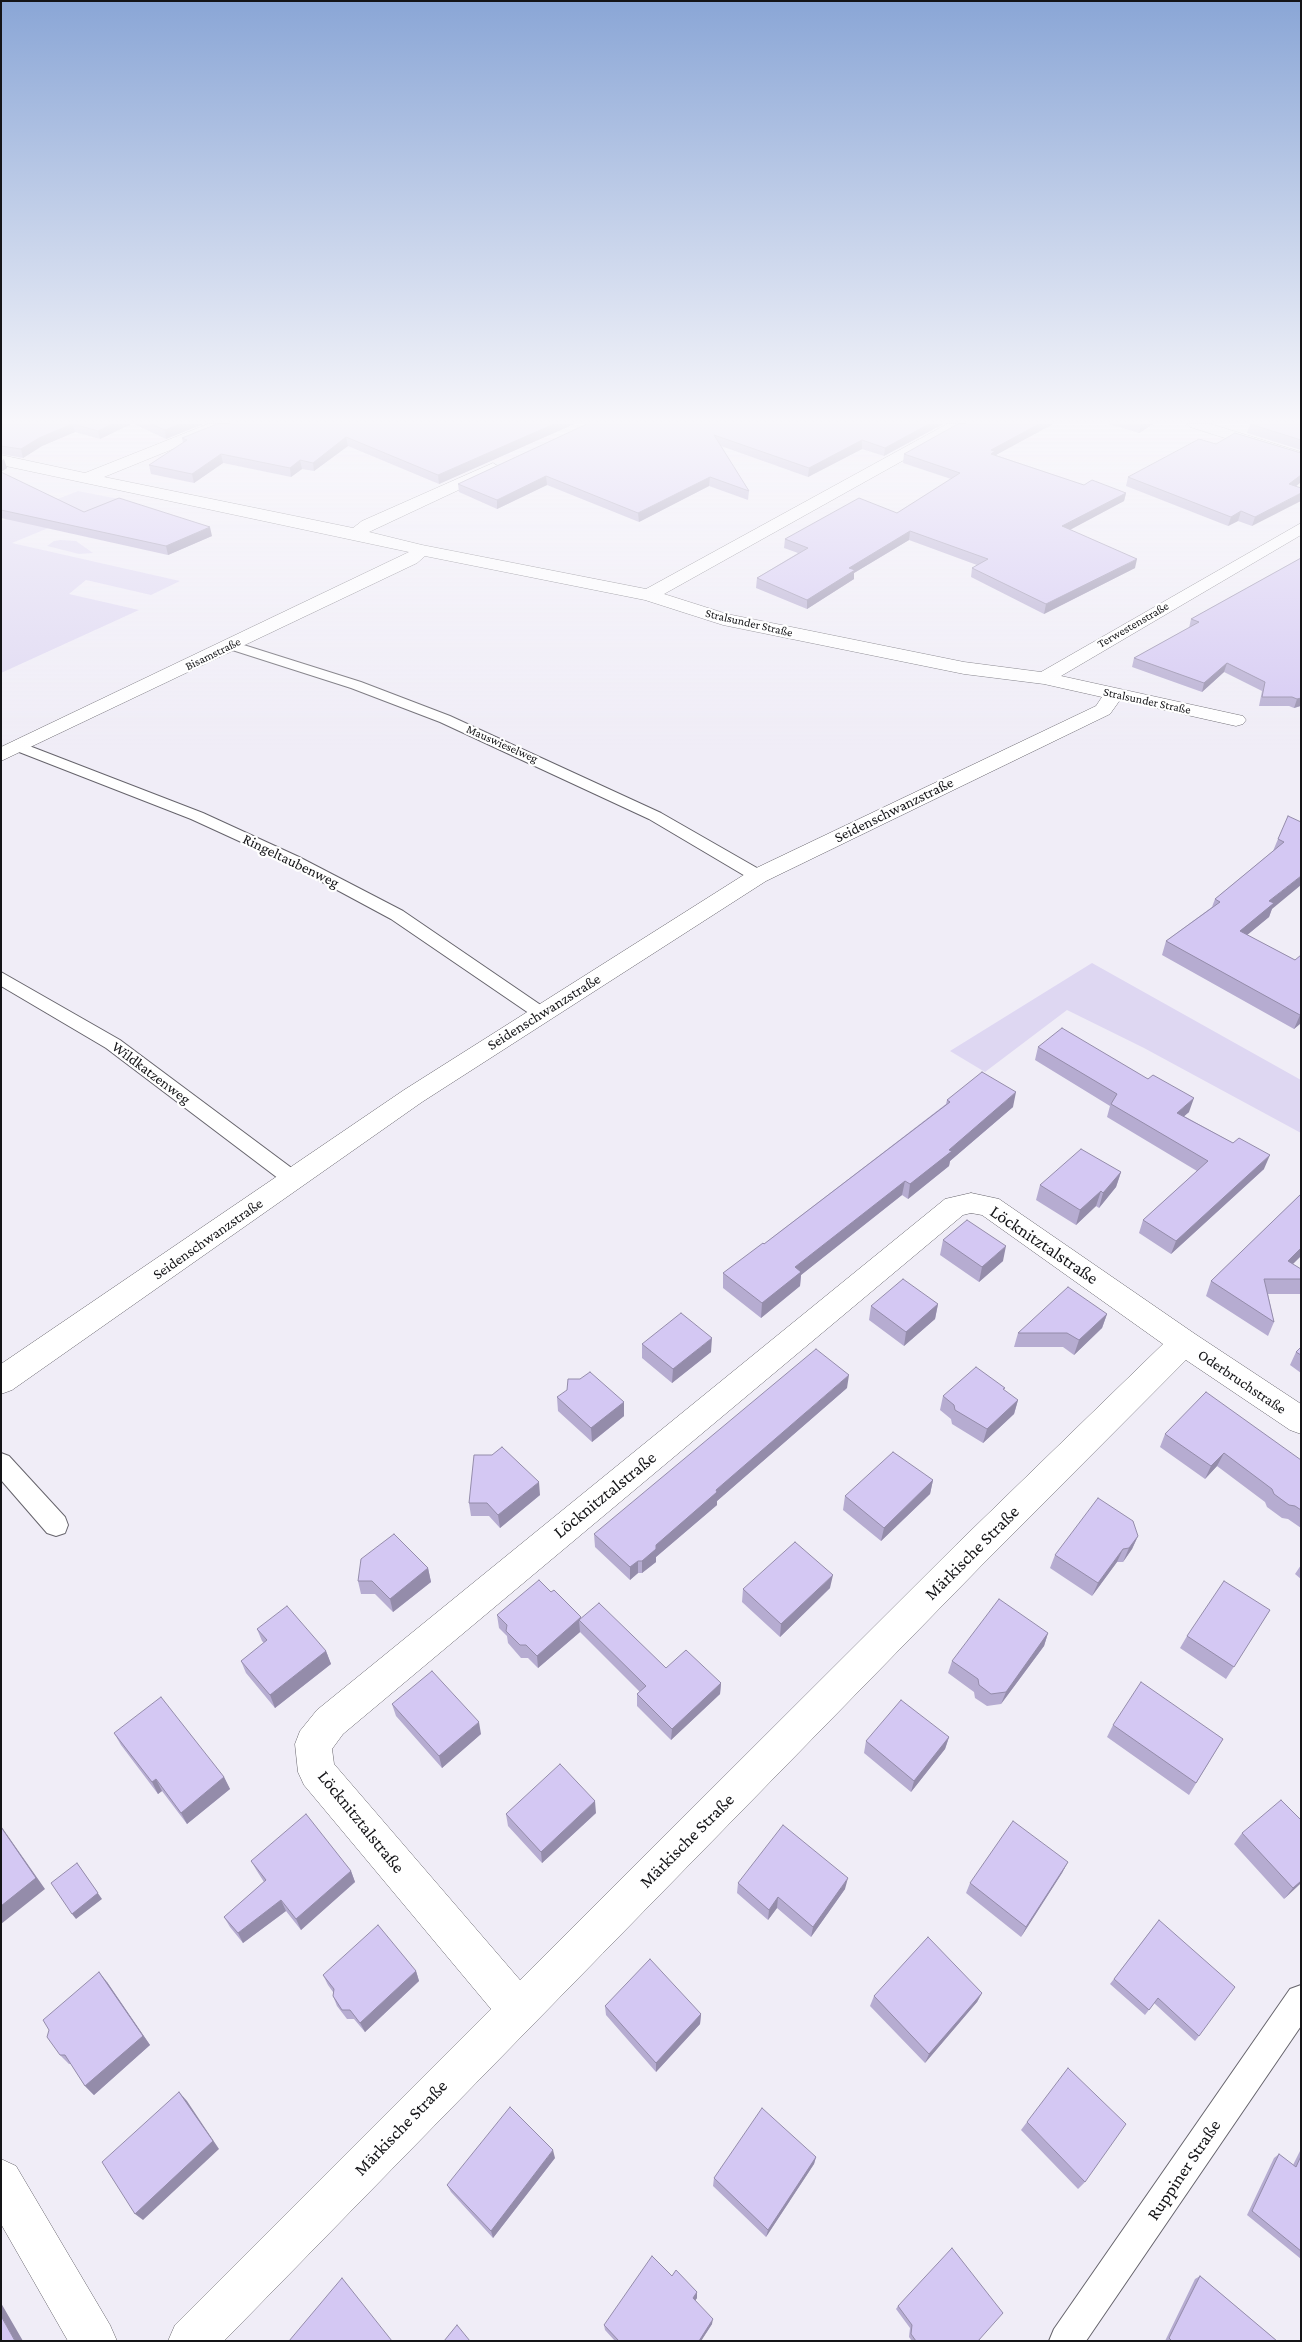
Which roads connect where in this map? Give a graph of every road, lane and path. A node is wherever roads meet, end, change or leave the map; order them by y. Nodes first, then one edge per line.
1 (353, 533) edge
2 (761, 533) edge
3 (1292, 533) edge
4 (356, 534) joint
5 (422, 550) junction
6 (649, 595) junction
7 (231, 645) junction
8 (1044, 678) junction
9 (1114, 694) junction
10 (1236, 720) dead end
11 (19, 747) junction
12 (1, 755) edge
13 (758, 876) junction
14 (1, 978) edge
15 (542, 1014) junction
16 (294, 1180) junction
17 (1184, 1343) junction
18 (1, 1381) edge
19 (1301, 1421) edge
20 (1, 1464) edge
21 (56, 1525) dead end
22 (1301, 2000) edge
23 (519, 2010) junction
24 (1, 2180) edge
25 (94, 2341) edge
26 (191, 2341) edge
27 (1066, 2341) edge

1 - 4 street, Stralsunder Straße
2 - 6 street
3 - 8 street, Terwestenstraße
4 - 5 street, Stralsunder Straße
5 - 6 street, Stralsunder Straße
5 - 7 street, Bisamstraße
6 - 8 street, Stralsunder Straße
7 - 11 street, Bisamstraße
7 - 13 lane, Mauswieselweg
8 - 9 street, Stralsunder Straße
9 - 10 street, Stralsunder Straße
9 - 13 street, Seidenschwanzstraße
11 - 12 street, Bisamstraße
11 - 15 lane, Ringeltaubenweg
13 - 15 street, Seidenschwanzstraße
14 - 16 lane, Wildkatzenweg
15 - 16 street, Seidenschwanzstraße
16 - 18 street, Seidenschwanzstraße
17 - 19 street, Oderbruchstraße
17 - 23 street, Märkische Straße
17 - 23 street, Löcknitztalstraße
20 - 21 lane
22 - 27 lane, Ruppiner Straße
23 - 26 street, Märkische Straße
24 - 25 street

